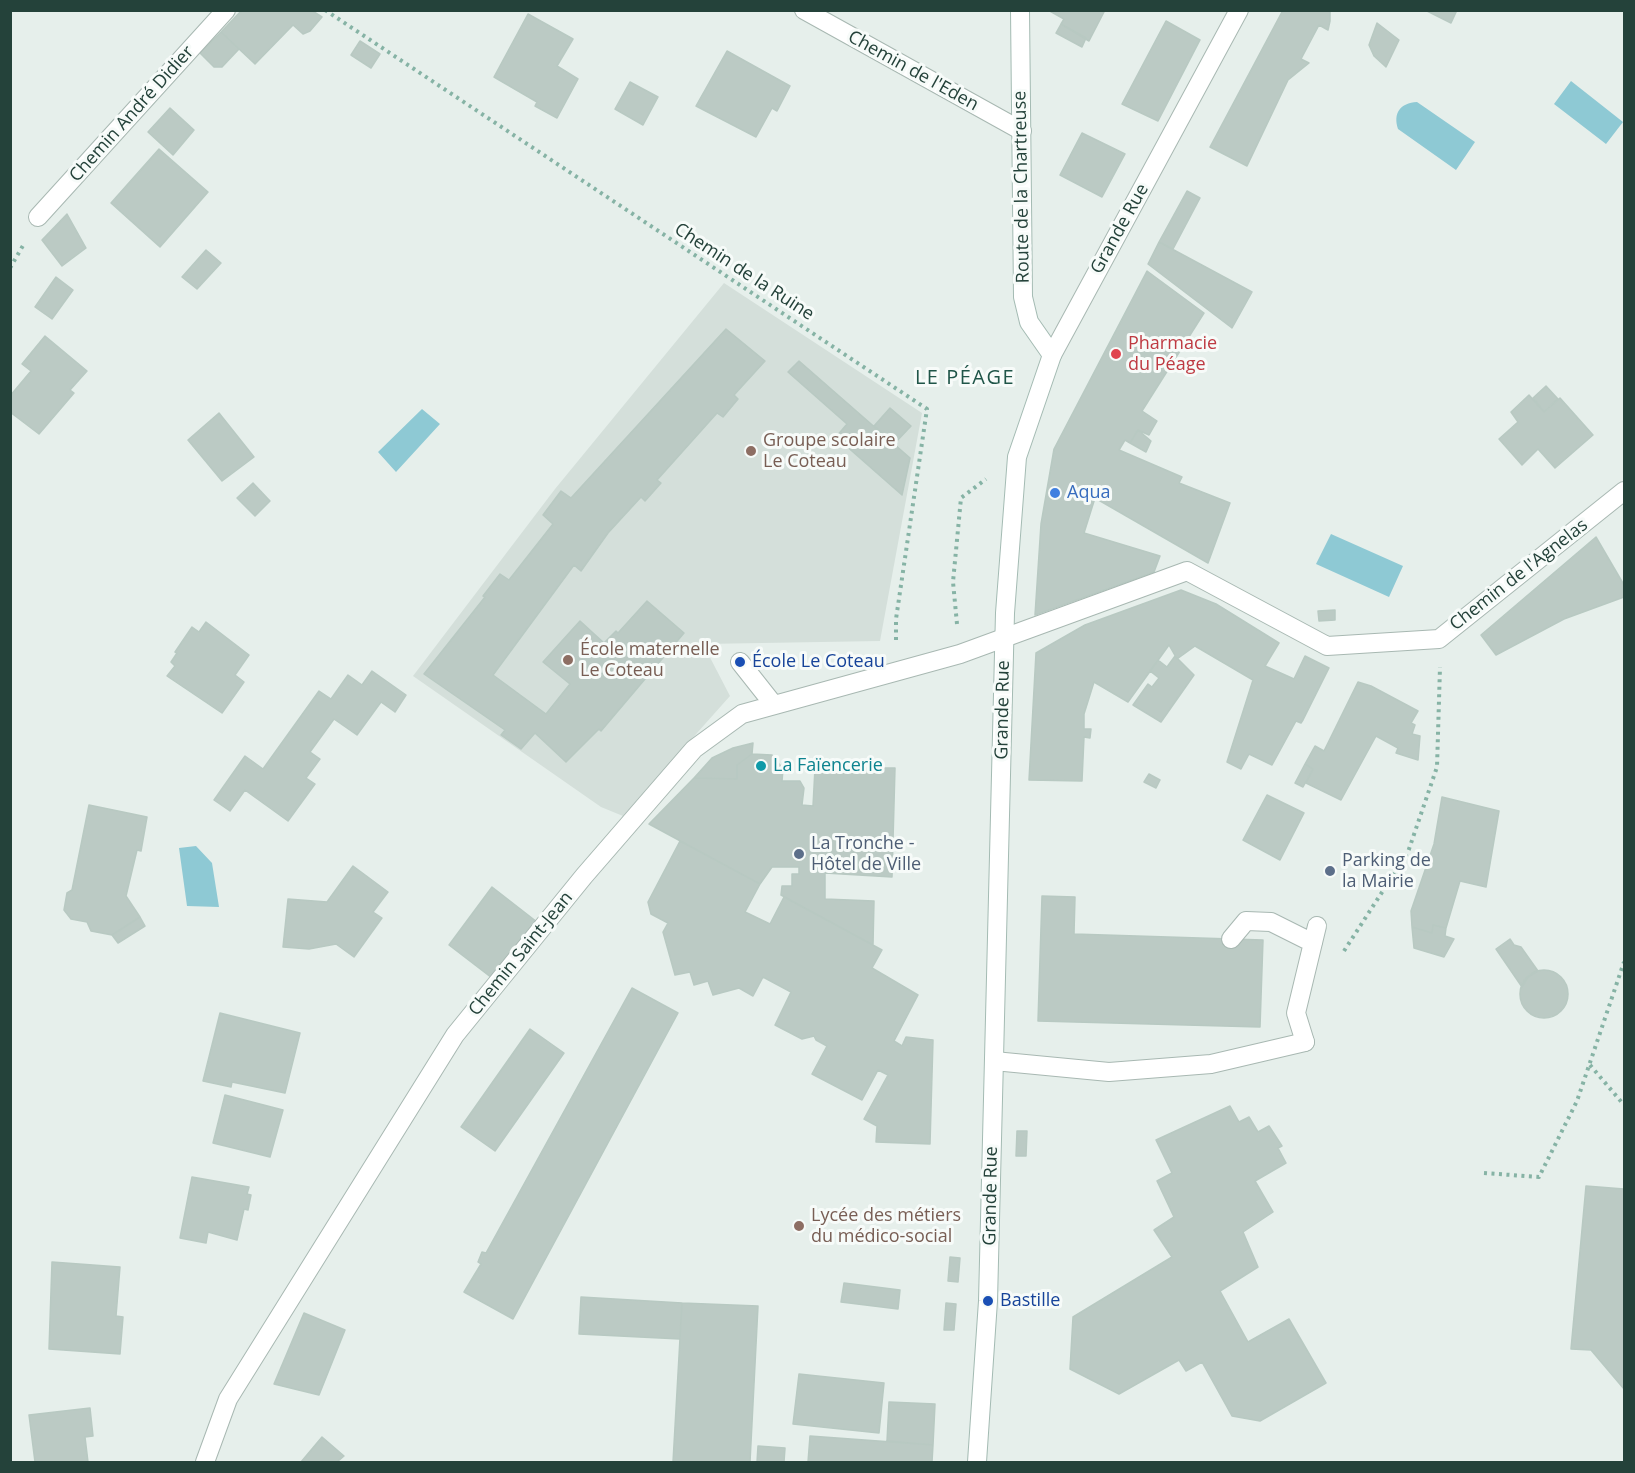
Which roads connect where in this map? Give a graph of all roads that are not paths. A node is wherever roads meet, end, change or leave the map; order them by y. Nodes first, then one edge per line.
1 (226, 10) edge
2 (804, 10) edge
3 (1020, 10) edge
4 (1239, 10) edge
5 (1022, 131) junction
6 (38, 217) dead end
7 (1052, 355) junction
8 (1624, 491) edge
9 (1005, 639) junction
10 (740, 662) dead end
11 (774, 705) junction
12 (1231, 939) dead end
13 (994, 1061) junction
14 (205, 1462) edge
15 (977, 1462) edge

1 - 6 street, Chemin André Didier
2 - 5 street, Chemin de l'Eden
3 - 5 street, Route de la Chartreuse
4 - 7 street, Grande Rue
5 - 7 street, Route de la Chartreuse
7 - 9 street, Grande Rue
8 - 9 street, Chemin de l'Agnelas
9 - 11 street, Chemin Saint-Jean
9 - 13 street, Grande Rue
10 - 11 street
11 - 14 street, Chemin Saint-Jean
12 - 13 street
13 - 15 street, Grande Rue

